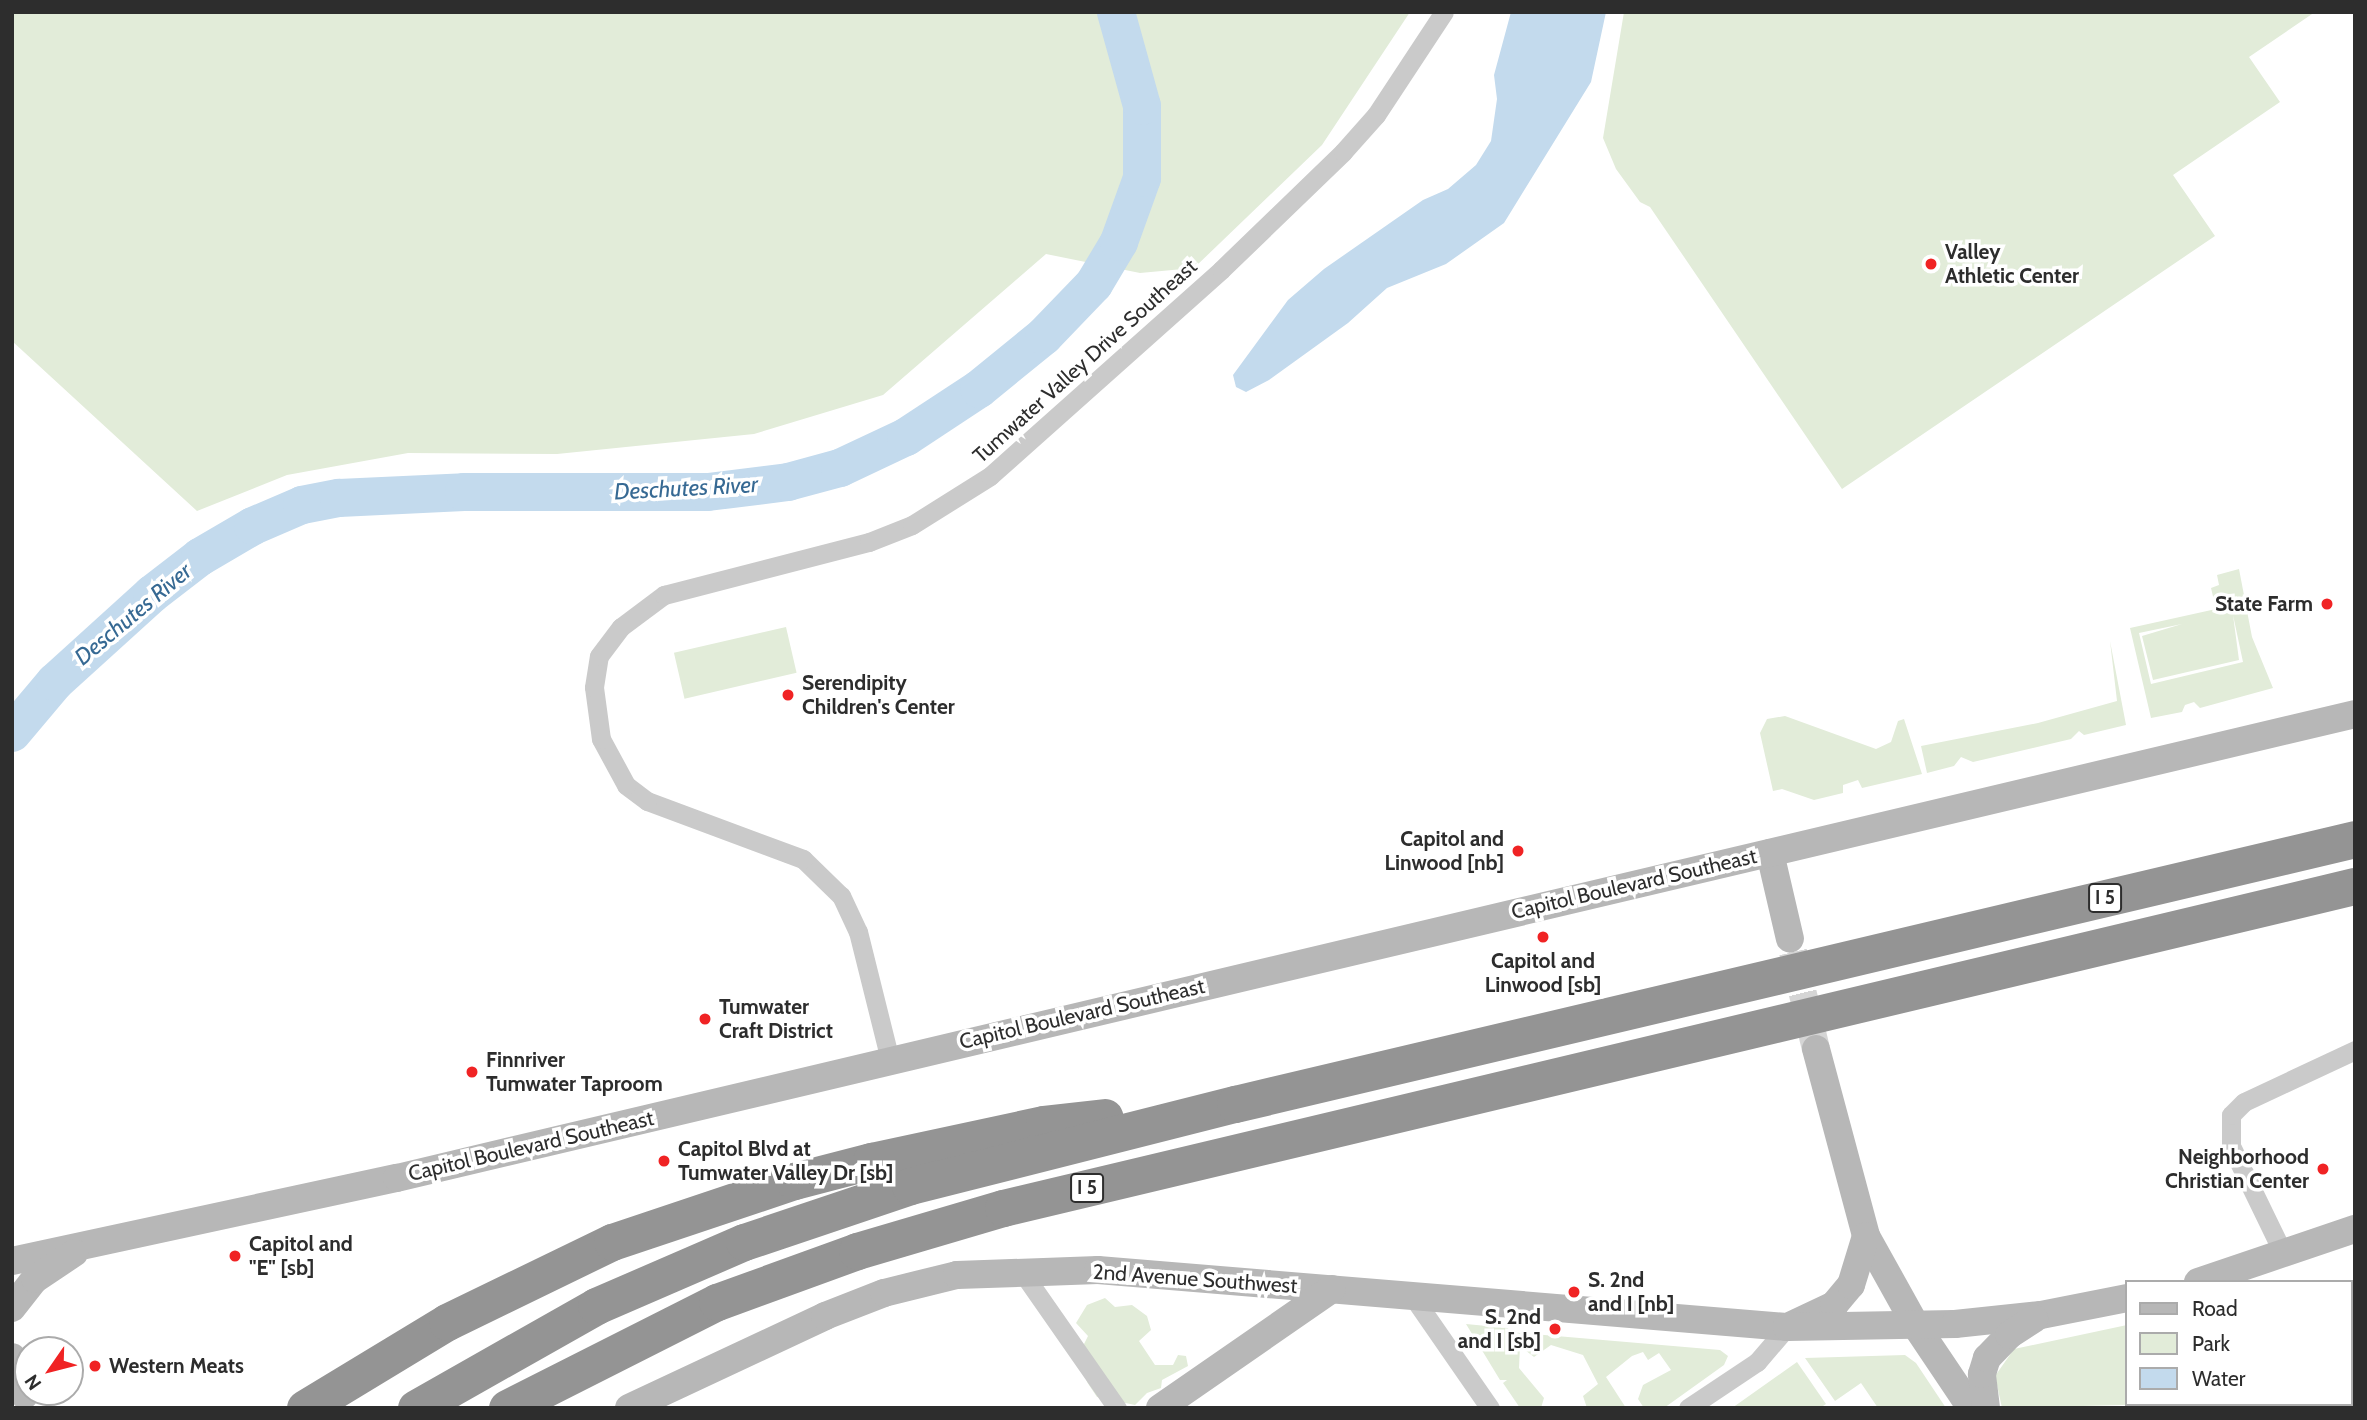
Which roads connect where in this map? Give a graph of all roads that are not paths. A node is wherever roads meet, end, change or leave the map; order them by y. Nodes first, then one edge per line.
1 (1444, 12) edge
2 (2355, 714) edge
3 (2355, 839) edge
4 (1770, 853) junction
5 (2355, 886) edge
6 (1790, 939) tunnel mouth
7 (1816, 1048) tunnel mouth
8 (2355, 1050) edge
9 (890, 1060) junction
10 (1235, 1104) junction
11 (2355, 1229) edge
12 (1866, 1237) junction
13 (87, 1244) junction
14 (2284, 1255) junction
15 (12, 1261) edge
16 (1022, 1272) junction
17 (2204, 1280) edge
18 (1332, 1289) junction
19 (1413, 1297) junction
20 (2126, 1298) edge
21 (12, 1308) edge
22 (2041, 1315) junction
23 (1916, 1326) junction
24 (1787, 1327) junction
25 (305, 1408) edge
26 (416, 1408) edge
27 (507, 1408) edge
28 (629, 1408) edge
29 (1116, 1408) edge
30 (1160, 1408) edge
31 (1490, 1408) edge
32 (1688, 1408) edge
33 (1971, 1408) edge
34 (1986, 1408) edge

1 - 9 street, Tumwater Valley Drive Southeast
2 - 4 street, Capitol Boulevard Southeast
3 - 10 highway, I 5
4 - 6 street
4 - 9 street, Capitol Boulevard Southeast
5 - 27 highway, I 5
7 - 12 street
8 - 14 street
9 - 13 street, Capitol Boulevard Southeast
10 - 25 highway
10 - 26 highway, I 5
11 - 14 street
12 - 23 street
12 - 24 street
13 - 15 street, Capitol Boulevard Southeast
13 - 21 street
14 - 17 street
16 - 18 street, 2nd Avenue Southwest
16 - 28 street, 2nd Avenue Southwest
16 - 29 street
18 - 19 street, 2nd Avenue Southwest
18 - 30 street
19 - 24 street, 2nd Avenue Southwest
19 - 31 street
20 - 22 street
22 - 23 street
22 - 34 street
23 - 24 street, 2nd Avenue Southwest
23 - 33 street
24 - 32 street

